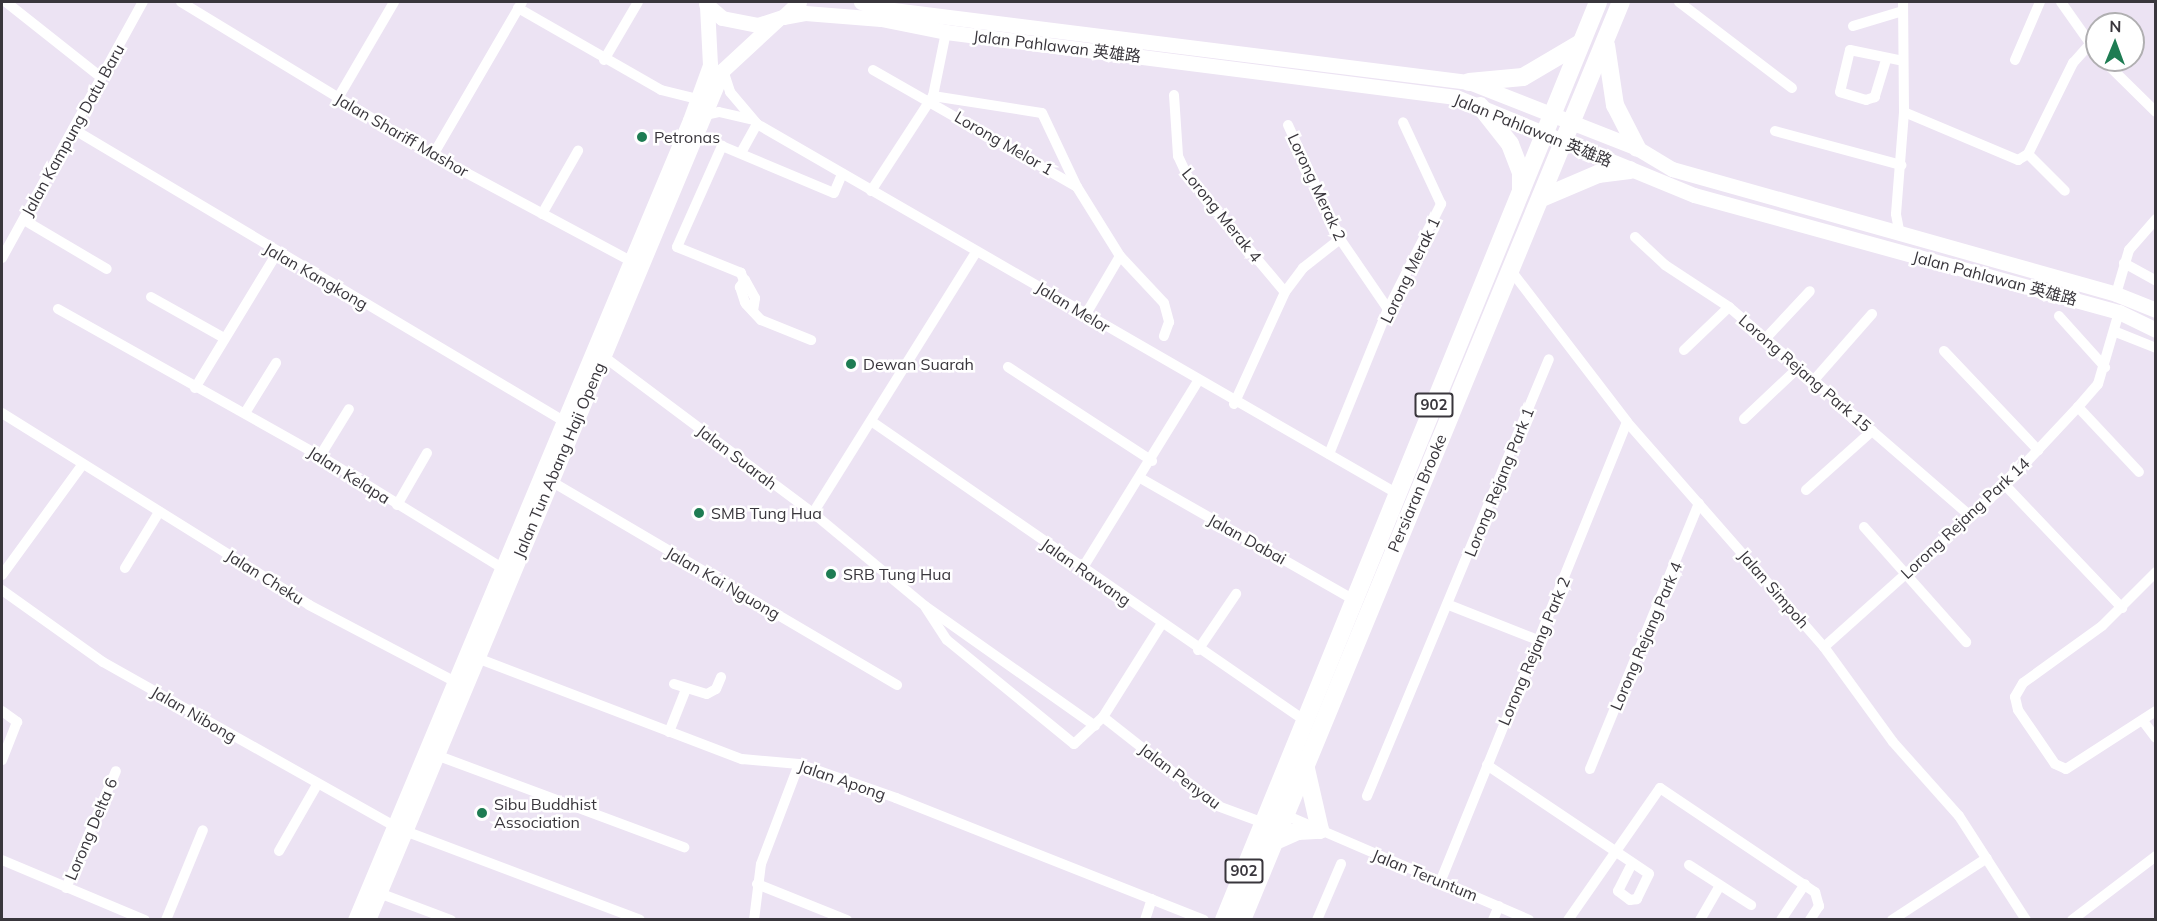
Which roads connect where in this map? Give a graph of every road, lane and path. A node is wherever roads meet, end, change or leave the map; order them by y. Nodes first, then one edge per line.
1 (6, 2) edge
2 (143, 2) edge
3 (181, 2) edge
4 (394, 2) edge
5 (638, 2) edge
6 (799, 2) edge
7 (861, 2) edge
8 (1598, 2) edge
9 (1621, 2) edge
10 (1679, 2) edge
11 (2040, 2) edge
12 (2061, 2) edge
13 (705, 4) edge
14 (520, 5) edge
15 (1903, 6) edge
16 (780, 19) junction
17 (1853, 26) dead end
18 (946, 32) junction
19 (2085, 37) edge
20 (1605, 40) junction
21 (1579, 44) junction
22 (2085, 55) edge
23 (604, 60) junction
24 (1886, 60) junction
25 (2015, 60) dead end
26 (1903, 61) junction
27 (723, 70) junction
28 (873, 70) dead end
29 (2115, 72) edge
30 (102, 78) junction
31 (1469, 82) junction
32 (1792, 88) dead end
33 (1174, 95) dead end
34 (338, 98) junction
35 (932, 98) junction
36 (697, 99) junction
37 (1480, 106) junction
38 (1904, 112) junction
39 (2156, 112) edge
40 (1552, 114) junction
41 (705, 115) junction
42 (754, 122) junction
43 (1403, 122) dead end
44 (1572, 122) junction
45 (1288, 125) dead end
46 (74, 129) junction
47 (1775, 130) dead end
48 (1546, 132) junction
49 (1566, 140) junction
50 (1636, 148) junction
51 (578, 151) dead end
52 (742, 151) junction
53 (2028, 154) junction
54 (433, 155) junction
55 (1901, 165) junction
56 (1630, 170) junction
57 (842, 174) junction
58 (1077, 187) junction
59 (871, 191) junction
60 (2065, 192) dead end
61 (1544, 197) junction
62 (1520, 199) junction
63 (542, 214) junction
64 (1896, 214) junction
65 (2156, 219) edge
66 (24, 220) junction
67 (1874, 228) junction
68 (1900, 235) junction
69 (1635, 237) dead end
70 (1340, 239) junction
71 (976, 252) junction
72 (277, 253) junction
73 (1120, 256) junction
74 (2, 258) edge
75 (629, 260) junction
76 (2124, 263) junction
77 (1509, 268) junction
78 (107, 269) dead end
79 (2156, 281) edge
80 (1810, 291) dead end
81 (1285, 292) junction
82 (2116, 294) junction
83 (151, 297) dead end
84 (1730, 307) junction
85 (58, 309) dead end
86 (1388, 309) junction
87 (2156, 310) edge
88 (2119, 312) junction
89 (1086, 314) junction
90 (1872, 314) dead end
91 (2060, 316) dead end
92 (2156, 330) edge
93 (2116, 332) junction
94 (1164, 336) dead end
95 (224, 338) junction
96 (1766, 338) junction
97 (812, 340) dead end
98 (2156, 348) edge
99 (1684, 350) dead end
100 (1944, 351) dead end
101 (603, 356) junction
102 (1549, 359) dead end
103 (276, 363) dead end
104 (1008, 367) dead end
105 (1799, 367) junction
106 (2105, 367) junction
107 (1814, 380) junction
108 (1198, 381) junction
109 (195, 388) junction
110 (1234, 404) junction
111 (2078, 407) junction
112 (349, 410) dead end
113 (2, 413) edge
114 (245, 413) junction
115 (1744, 419) dead end
116 (562, 420) junction
117 (871, 421) junction
118 (1627, 422) junction
119 (1872, 431) junction
120 (2038, 450) junction
121 (427, 453) dead end
122 (1329, 454) junction
123 (320, 456) junction
124 (1152, 461) junction
125 (83, 464) junction
126 (2139, 472) dead end
127 (549, 480) junction
128 (1142, 480) junction
129 (2005, 485) junction
130 (1806, 490) dead end
131 (1396, 494) junction
132 (1699, 503) junction
133 (397, 505) junction
134 (159, 512) junction
135 (813, 513) junction
136 (1970, 516) junction
137 (1864, 527) dead end
138 (499, 566) junction
139 (125, 568) dead end
140 (1082, 569) junction
141 (2156, 572) edge
142 (2, 575) edge
143 (1904, 575) junction
144 (2, 590) edge
145 (1236, 594) dead end
146 (1352, 598) junction
147 (1449, 605) junction
148 (925, 606) junction
149 (2122, 608) junction
150 (1161, 625) junction
151 (1539, 639) junction
152 (1966, 642) dead end
153 (1824, 647) junction
154 (1198, 650) junction
155 (477, 658) junction
156 (721, 677) dead end
157 (452, 680) junction
158 (674, 684) dead end
159 (897, 685) dead end
160 (686, 689) junction
161 (2, 711) edge
162 (2156, 711) edge
163 (1304, 720) junction
164 (1099, 721) junction
165 (2143, 721) junction
166 (669, 732) junction
167 (2156, 738) edge
168 (436, 755) junction
169 (2, 760) edge
170 (799, 764) junction
171 (1306, 764) junction
172 (1487, 765) junction
173 (1590, 769) dead end
174 (116, 771) dead end
175 (317, 785) junction
176 (1367, 796) dead end
177 (1273, 815) junction
178 (400, 829) junction
179 (202, 830) dead end
180 (1320, 830) junction
181 (1273, 842) junction
182 (684, 847) dead end
183 (279, 852) dead end
184 (1617, 852) junction
185 (2156, 856) edge
186 (1987, 858) junction
187 (2, 860) edge
188 (1341, 864) dead end
189 (1632, 864) dead end
190 (1689, 865) dead end
191 (1441, 880) junction
192 (757, 884) junction
193 (1805, 884) junction
194 (1720, 886) junction
195 (66, 888) junction
196 (379, 893) junction
197 (1152, 899) junction
198 (1751, 905) dead end
199 (1499, 906) junction
200 (145, 920) edge
201 (166, 920) edge
202 (355, 920) edge
203 (368, 920) edge
204 (451, 920) edge
205 (640, 920) edge
206 (754, 920) edge
207 (847, 920) edge
208 (1145, 920) edge
209 (1204, 920) edge
210 (1224, 920) edge
211 (1242, 920) edge
212 (1317, 920) edge
213 (1493, 920) edge
214 (1529, 920) edge
215 (1568, 920) edge
216 (1700, 920) edge
217 (1781, 920) edge
218 (1810, 920) edge
219 (1892, 920) edge
220 (2026, 920) edge
221 (2072, 920) edge

1 - 30 street
2 - 30 street, Jalan Kampung Datu Baru
3 - 34 street, Jalan Shariff Mashor
4 - 34 street
5 - 23 street
6 - 16 main road, Jalan Tun Abang Haji Openg
7 - 31 main road, Jalan Pahlawan 英雄路
8 - 21 main road, Persiaran Brooke / 902
9 - 20 main road, Persiaran Brooke / 902
10 - 32 street
11 - 25 street
12 - 19 street
13 - 16 main road, Jalan Pahlawan 英雄路
13 - 36 main road, Jalan Tun Abang Haji Openg
14 - 23 street
14 - 54 street
15 - 17 street
15 - 26 street
16 - 18 main road, Jalan Pahlawan 英雄路
16 - 27 main road, Jalan Tun Abang Haji Openg
18 - 35 street
18 - 37 main road, Jalan Pahlawan 英雄路
20 - 44 main road, Persiaran Brooke / 902
20 - 50 main road
21 - 31 main road
21 - 40 main road, Persiaran Brooke / 902
22 - 53 street
23 - 36 street
24 - 24 street
24 - 26 street
26 - 38 street
27 - 41 main road, Jalan Tun Abang Haji Openg
27 - 42 street, Jalan Melor
28 - 35 street, Lorong Melor 1
29 - 39 street
30 - 46 street, Jalan Kampung Datu Baru
31 - 40 main road, Jalan Pahlawan 英雄路
33 - 81 street, Lorong Merak 4
34 - 54 street, Jalan Shariff Mashor
35 - 58 street, Lorong Melor 1
35 - 58 street, Lorong Melor 1
35 - 59 street
36 - 75 main road, Jalan Tun Abang Haji Openg
37 - 48 main road, Jalan Pahlawan 英雄路
37 - 62 main road
38 - 53 street
38 - 55 street
40 - 44 main road, Jalan Pahlawan 英雄路
40 - 48 main road, Persiaran Brooke / 902
41 - 42 street, Jalan Melor
41 - 101 main road, Jalan Tun Abang Haji Openg
42 - 52 street
42 - 57 street, Jalan Melor
43 - 86 street, Lorong Merak 1
44 - 49 main road, Persiaran Brooke / 902
44 - 50 main road, Jalan Pahlawan 英雄路
45 - 70 street, Lorong Merak 2
46 - 66 street, Jalan Kampung Datu Baru
46 - 72 street, Jalan Kangkong
47 - 55 street
48 - 49 main road, Jalan Pahlawan 英雄路
48 - 62 main road, Persiaran Brooke / 902
49 - 56 main road, Jalan Pahlawan 英雄路
49 - 61 main road, Persiaran Brooke / 902
50 - 67 main road, Jalan Pahlawan 英雄路
51 - 63 street
52 - 57 street
52 - 97 street
53 - 60 street
54 - 63 street, Jalan Shariff Mashor
55 - 64 street
56 - 61 main road
56 - 88 main road, Jalan Pahlawan 英雄路
57 - 59 street, Jalan Melor
58 - 73 street, Lorong Melor 1
59 - 71 street, Jalan Melor
61 - 77 main road, Persiaran Brooke / 902
62 - 131 main road, Persiaran Brooke / 902
63 - 75 street, Jalan Shariff Mashor
64 - 67 street
64 - 68 street
65 - 76 street
66 - 74 street, Jalan Kampung Datu Baru
66 - 78 street
67 - 68 main road, Jalan Pahlawan 英雄路
68 - 82 main road, Jalan Pahlawan 英雄路
69 - 84 street, Lorong Rejang Park 15
70 - 81 street
70 - 86 street, Lorong Merak 2
71 - 89 street, Jalan Melor
71 - 117 street
72 - 95 street
72 - 116 street, Jalan Kangkong
73 - 89 street
73 - 94 street, Lorong Melor 1
75 - 116 main road, Jalan Tun Abang Haji Openg
76 - 79 street
76 - 82 street
77 - 118 street, Jalan Simpoh
77 - 171 main road, Persiaran Brooke / 902
80 - 96 street
81 - 110 street
82 - 87 main road, Jalan Pahlawan 英雄路
83 - 95 street
84 - 96 street, Lorong Rejang Park 15
84 - 99 street
85 - 109 street, Jalan Kelapa
86 - 122 street, Lorong Merak 1
88 - 92 main road, Jalan Pahlawan 英雄路
88 - 93 street, Lorong Rejang Park 14
89 - 108 street, Jalan Melor
90 - 107 street
91 - 106 street
93 - 98 street
93 - 106 street, Lorong Rejang Park 14
95 - 109 street
96 - 105 street, Lorong Rejang Park 15
100 - 120 street
101 - 127 main road, Jalan Tun Abang Haji Openg
101 - 135 street, Jalan Suarah
102 - 147 street, Lorong Rejang Park 1
103 - 114 street
104 - 124 street
105 - 107 street, Lorong Rejang Park 15
105 - 115 street
106 - 111 street, Lorong Rejang Park 14
107 - 119 street, Lorong Rejang Park 15
108 - 110 street, Jalan Melor
108 - 124 street
109 - 114 street, Jalan Kelapa
110 - 122 street, Jalan Melor
111 - 120 street, Lorong Rejang Park 14
111 - 126 street
112 - 123 street
113 - 125 street, Jalan Cheku
114 - 123 street, Jalan Kelapa
116 - 138 main road, Jalan Tun Abang Haji Openg
117 - 135 street
117 - 140 street, Jalan Rawang
118 - 132 street, Jalan Simpoh
118 - 151 street, Lorong Rejang Park 2
119 - 130 street
119 - 136 street, Lorong Rejang Park 15
120 - 129 street, Lorong Rejang Park 14
121 - 133 street
122 - 131 street, Jalan Melor
123 - 133 street, Jalan Kelapa
124 - 128 street
125 - 134 street, Jalan Cheku
125 - 142 street
127 - 155 main road, Jalan Tun Abang Haji Openg
127 - 159 street, Jalan Kai Nguong
128 - 140 street
128 - 146 street, Jalan Dabai
129 - 136 street, Lorong Rejang Park 14
129 - 149 street
131 - 146 main road, Persiaran Brooke / 902
132 - 153 street, Jalan Simpoh
132 - 173 street, Lorong Rejang Park 4
133 - 138 street, Jalan Kelapa
134 - 139 street
134 - 157 street, Jalan Cheku
135 - 148 street, Jalan Suarah
136 - 143 street, Lorong Rejang Park 14
137 - 143 street
138 - 157 main road, Jalan Tun Abang Haji Openg
140 - 150 street, Jalan Rawang
141 - 149 street
143 - 152 street
143 - 153 street, Lorong Rejang Park 14
144 - 175 street, Jalan Nibong
145 - 154 street
146 - 163 main road, Persiaran Brooke / 902
147 - 151 street
147 - 176 street, Lorong Rejang Park 1
148 - 164 street, Jalan Suarah
148 - 164 street, Jalan Suarah
149 - 165 street
150 - 154 street, Jalan Rawang
150 - 164 street, Jalan Suarah
151 - 172 street, Lorong Rejang Park 2
153 - 186 street, Jalan Simpoh
154 - 163 street, Jalan Rawang
155 - 166 street, Jalan Apong
155 - 168 main road, Jalan Tun Abang Haji Openg
156 - 160 street
157 - 178 main road, Jalan Tun Abang Haji Openg
158 - 160 street
160 - 166 street
161 - 169 street
162 - 165 street
163 - 177 main road, Persiaran Brooke / 902
164 - 177 street, Jalan Penyau
165 - 167 street
166 - 170 street, Jalan Apong
168 - 178 main road, Jalan Tun Abang Haji Openg
168 - 182 street
170 - 192 street
170 - 197 street, Jalan Apong
171 - 177 main road, Persiaran Brooke / 902
171 - 180 main road
172 - 184 street
172 - 191 street, Lorong Rejang Park 2
174 - 195 street, Lorong Delta 6
175 - 178 street, Jalan Nibong
175 - 183 street
177 - 180 street, Jalan Penyau
177 - 181 main road, Persiaran Brooke / 902
177 - 210 main road, Persiaran Brooke / 902
178 - 196 main road, Jalan Tun Abang Haji Openg
178 - 202 main road, Jalan Tun Abang Haji Openg
178 - 205 street, Jalan Nibong
179 - 201 street
180 - 181 main road
180 - 191 street, Jalan Teruntum
181 - 211 main road, Persiaran Brooke / 902
184 - 189 street
184 - 193 street
184 - 215 street
185 - 221 street
186 - 219 street
186 - 220 street, Jalan Simpoh
187 - 195 street
188 - 212 street
190 - 194 street
191 - 199 street, Jalan Teruntum
192 - 206 street
192 - 207 street
193 - 217 street
193 - 218 street
194 - 198 street
194 - 216 street
195 - 200 street
196 - 203 main road, Jalan Tun Abang Haji Openg
196 - 204 street
197 - 208 street
197 - 209 street, Jalan Apong
199 - 213 street
199 - 214 street, Jalan Teruntum

